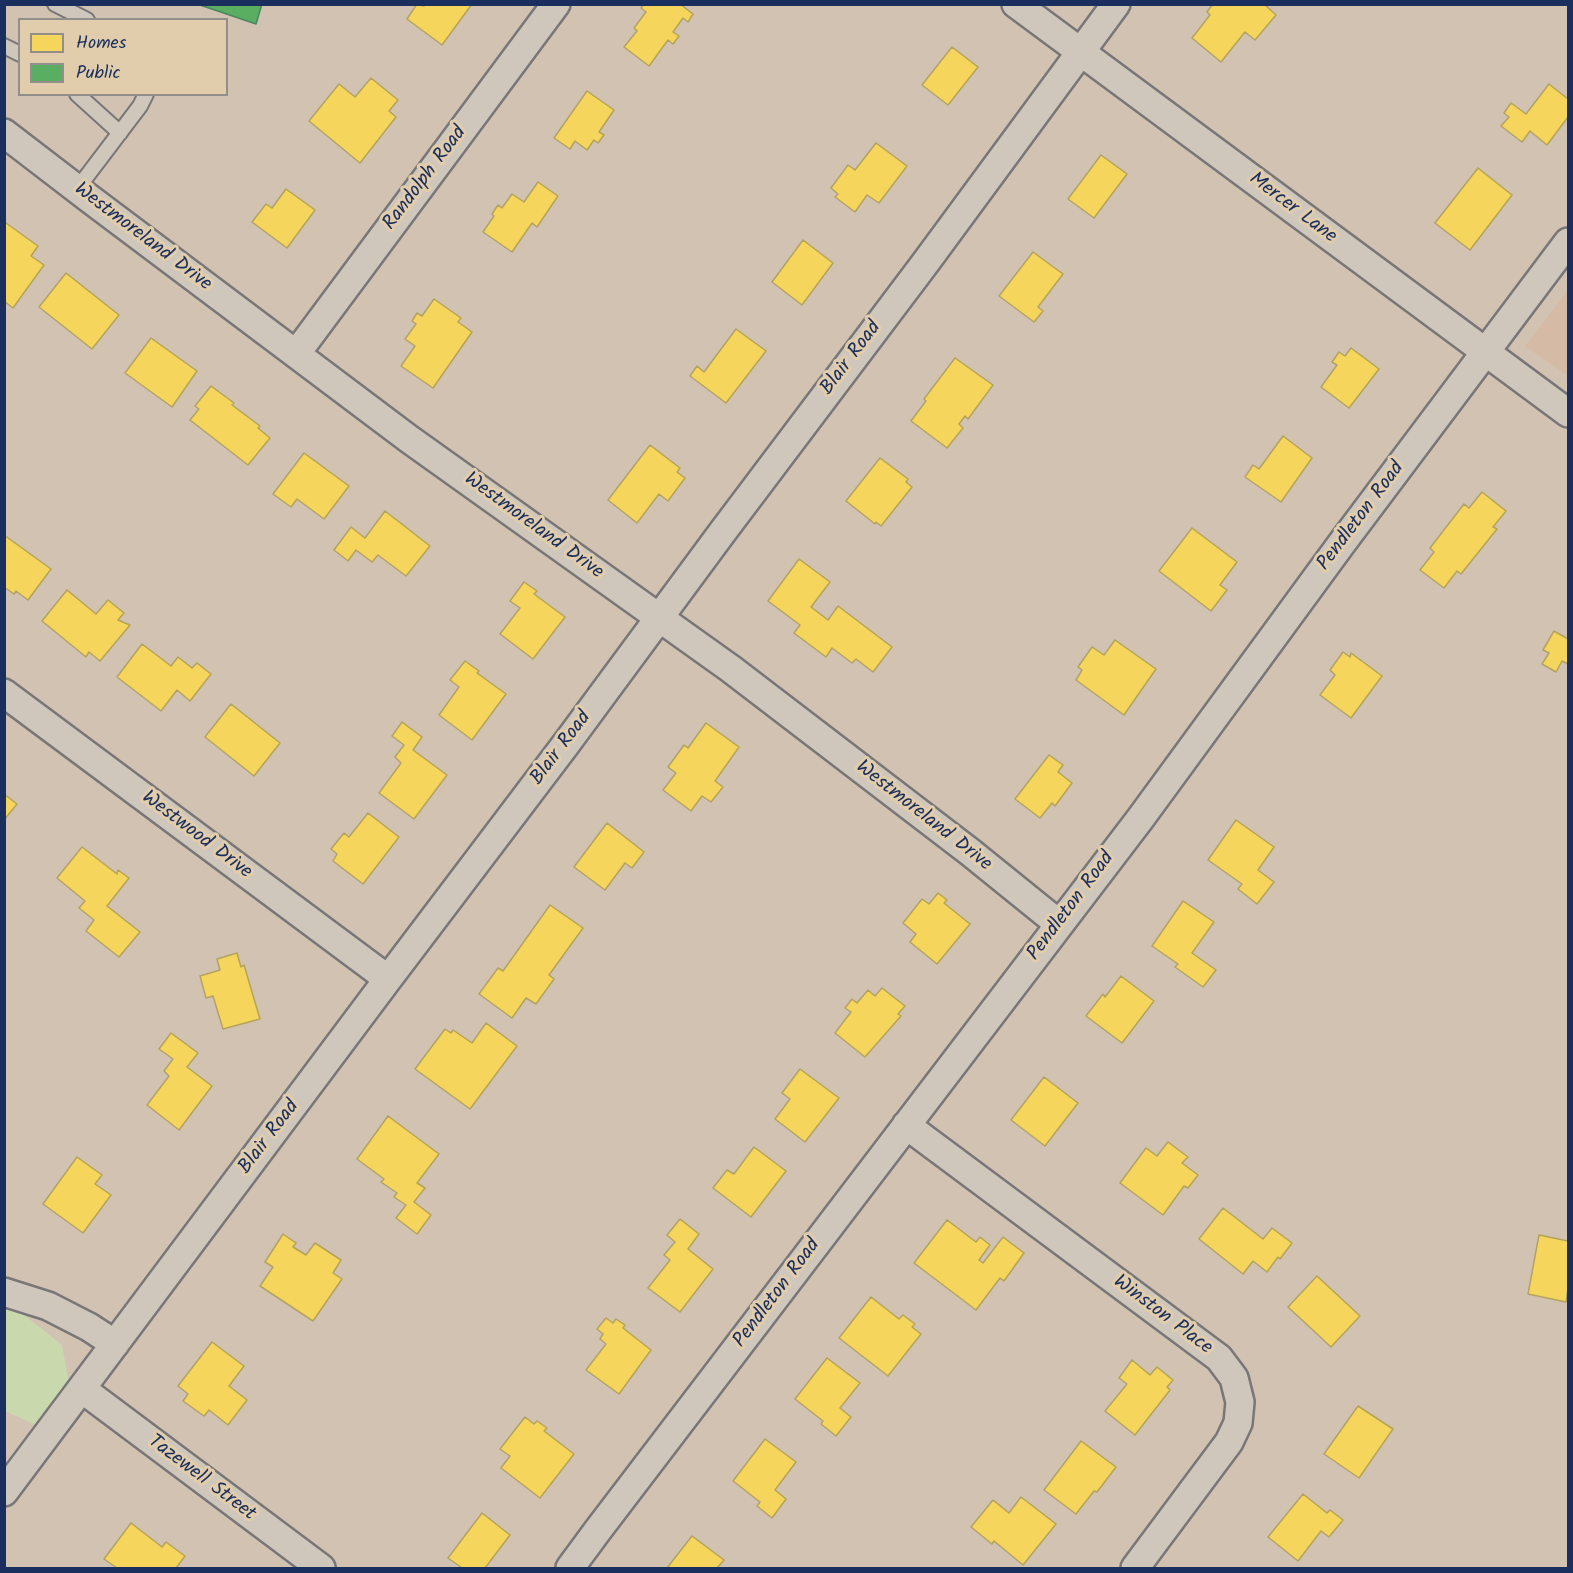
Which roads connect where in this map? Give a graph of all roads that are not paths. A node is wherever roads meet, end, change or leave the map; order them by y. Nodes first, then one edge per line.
1 (55, 4) edge
2 (556, 4) edge
3 (1016, 4) edge
4 (1116, 4) edge
5 (83, 18) edge
6 (4, 46) edge
7 (1081, 52) junction
8 (18, 53) edge
9 (79, 96) edge
10 (145, 96) edge
11 (4, 132) edge
12 (120, 133) junction
13 (77, 189) junction
14 (1569, 242) edge
15 (1485, 353) junction
16 (296, 354) junction
17 (1569, 413) edge
18 (659, 618) junction
19 (4, 693) edge
20 (1059, 924) junction
21 (388, 979) junction
22 (906, 1125) junction
23 (4, 1292) edge
24 (115, 1344) junction
25 (82, 1389) junction
26 (4, 1492) edge
27 (321, 1569) edge
28 (570, 1569) edge
29 (1135, 1569) edge

1 - 5 lane
2 - 16 street, Randolph Road
3 - 7 street, Mercer Lane
4 - 7 street, Blair Road
6 - 8 lane
7 - 15 street, Mercer Lane
7 - 18 street, Blair Road
9 - 12 lane
10 - 12 lane
11 - 13 street, Westmoreland Drive
12 - 13 lane
13 - 16 street, Westmoreland Drive
14 - 15 street, Pendleton Road
15 - 17 street, Mercer Lane
15 - 20 street, Pendleton Road
16 - 18 street, Westmoreland Drive
18 - 20 street, Westmoreland Drive
18 - 21 street, Blair Road
19 - 21 street, Westwood Drive
20 - 22 street, Pendleton Road
21 - 24 street, Blair Road
22 - 28 street, Pendleton Road
22 - 29 street, Winston Place
23 - 24 street
24 - 25 street, Blair Road
25 - 26 street, Blair Road
25 - 27 street, Tazewell Street

